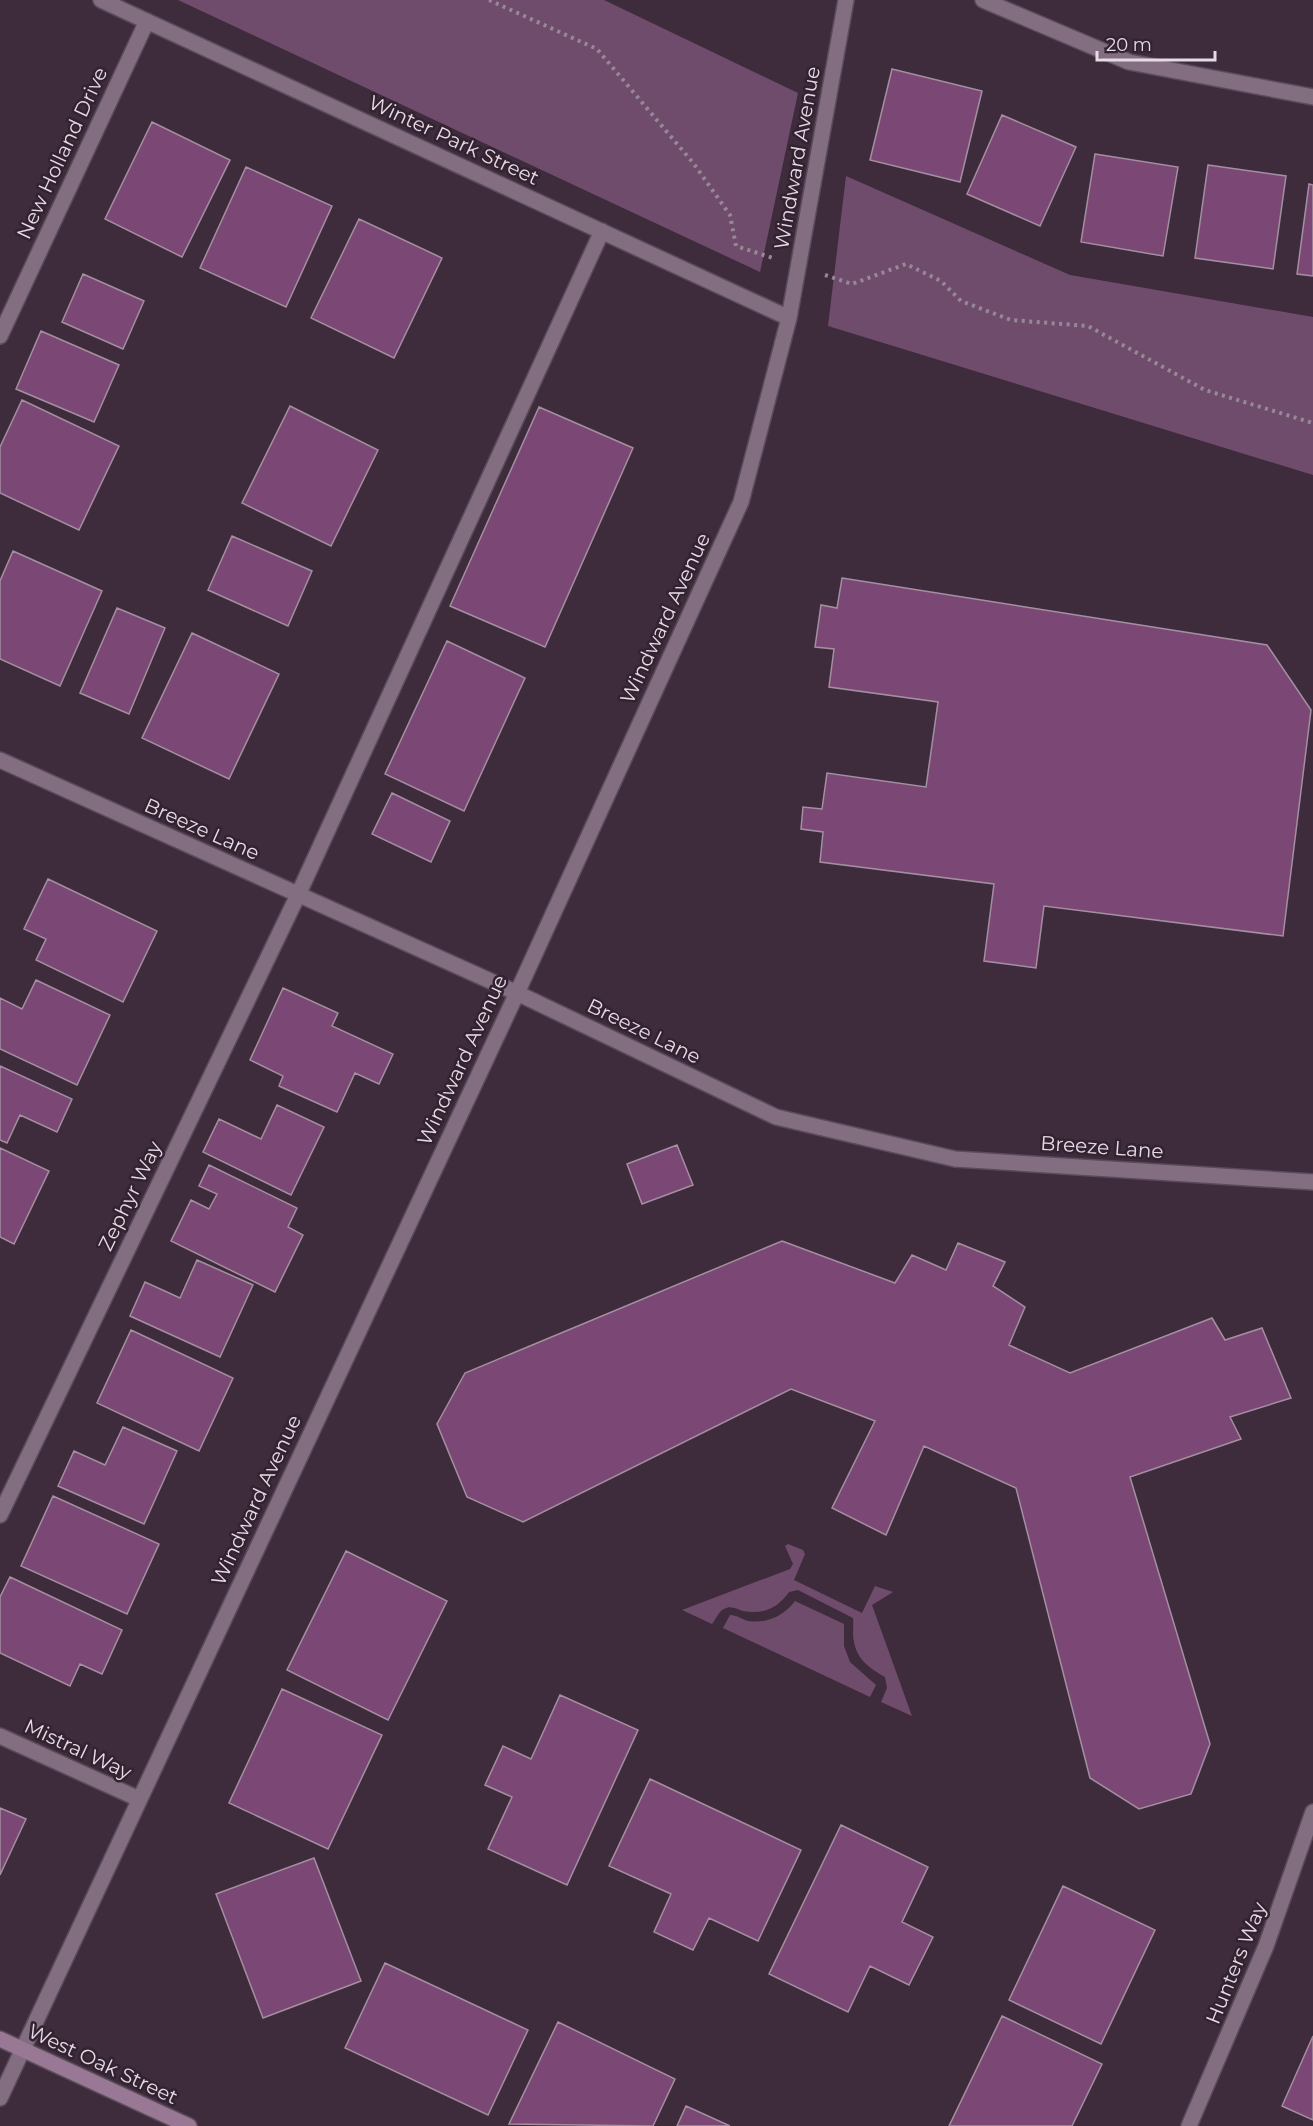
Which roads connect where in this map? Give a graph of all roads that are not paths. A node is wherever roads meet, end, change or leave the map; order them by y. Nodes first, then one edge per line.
1 (101, 0) edge
2 (846, 0) edge
3 (983, 0) edge
4 (147, 21) junction
5 (1313, 97) edge
6 (602, 231) junction
7 (789, 318) junction
8 (0, 336) edge
9 (0, 760) edge
10 (298, 895) junction
11 (517, 993) junction
12 (1313, 1182) edge
13 (0, 1515) edge
14 (0, 1736) edge
15 (139, 1799) junction
16 (1313, 1812) edge
17 (0, 2039) edge
18 (22, 2049) junction
19 (0, 2098) edge
20 (189, 2126) edge
21 (1189, 2126) edge

1 - 4 street, Winter Park Street
2 - 7 street, Windward Avenue
3 - 5 street
4 - 6 street, Winter Park Street
4 - 8 street, New Holland Drive
6 - 7 street, Winter Park Street
6 - 10 street, Zephyr Way
7 - 11 street, Windward Avenue
9 - 10 street, Breeze Lane
10 - 11 street, Breeze Lane
10 - 13 street, Zephyr Way
11 - 12 street, Breeze Lane
11 - 15 street, Windward Avenue
14 - 15 street, Mistral Way
15 - 18 street, Windward Avenue
16 - 21 street, Hunters Way
17 - 18 main road, West Oak Street
18 - 19 street, Windward Avenue
18 - 20 main road, West Oak Street

